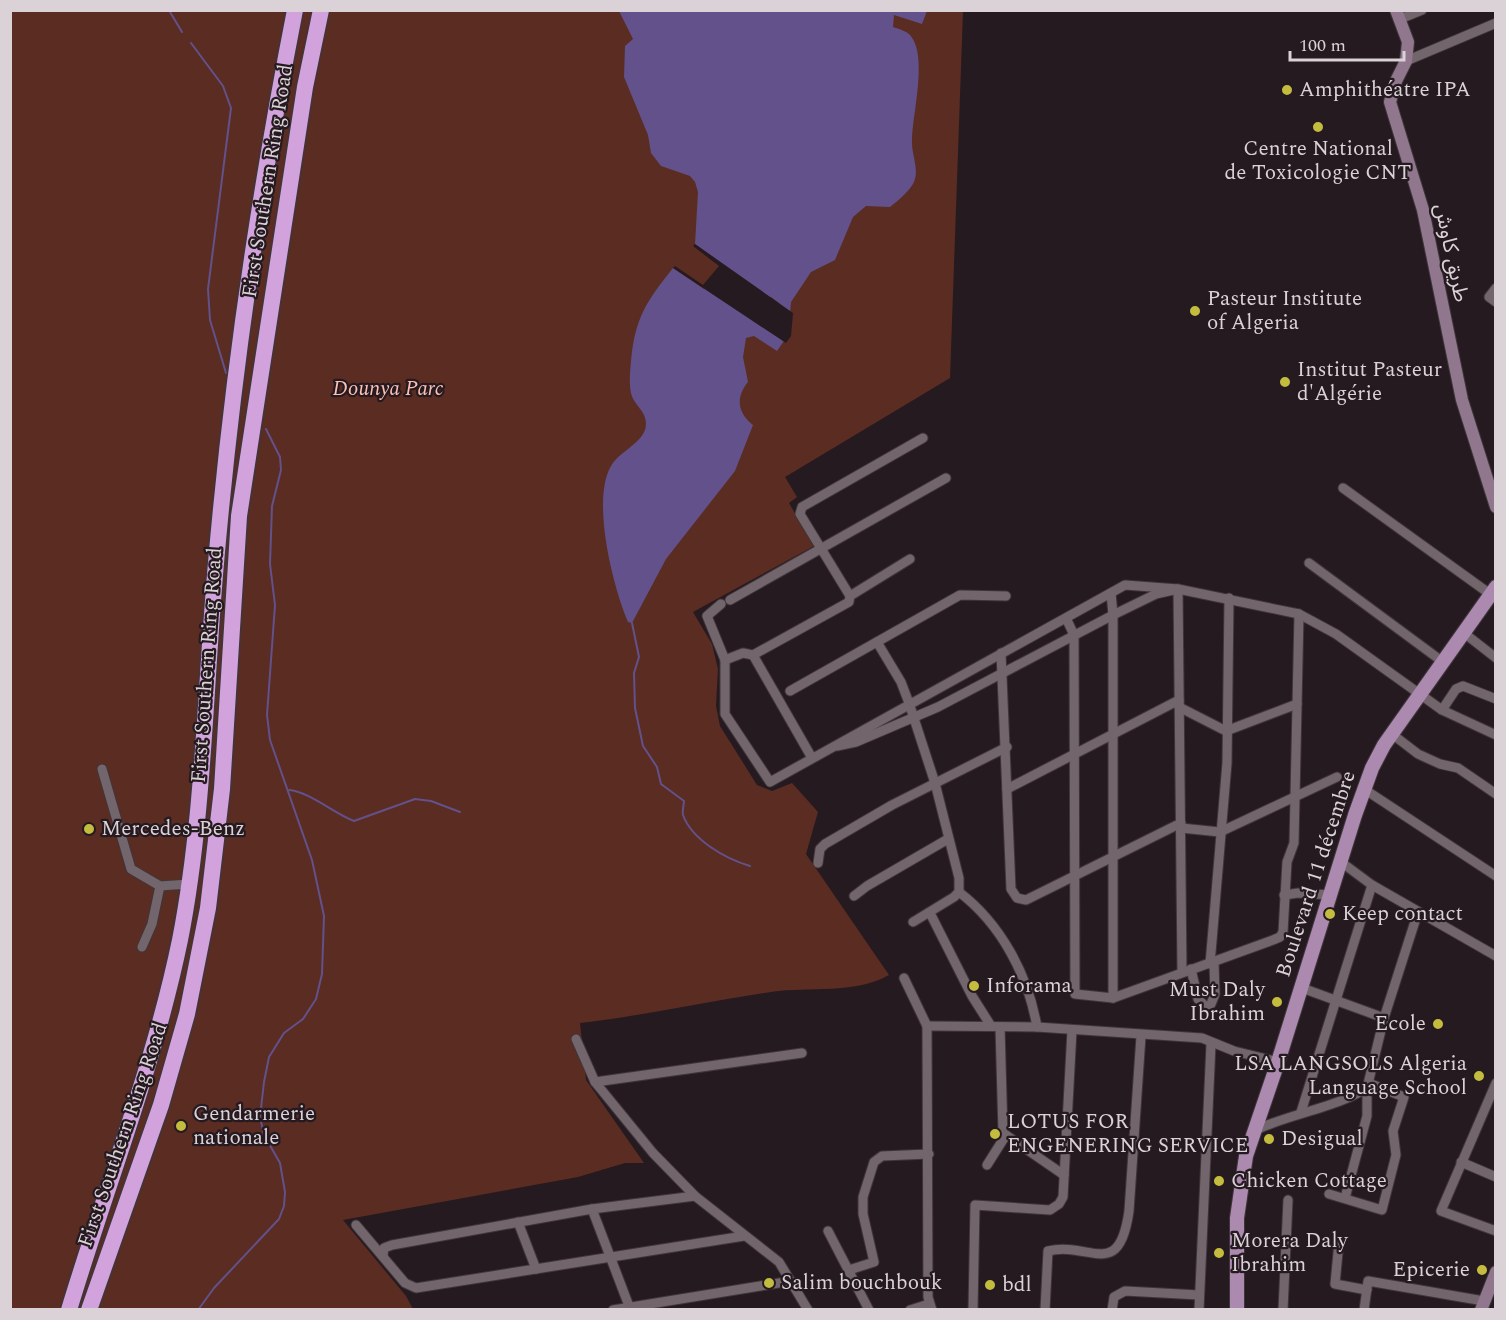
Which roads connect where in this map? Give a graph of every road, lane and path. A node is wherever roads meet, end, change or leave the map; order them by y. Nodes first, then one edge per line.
1 (295, 10) edge
2 (321, 10) edge
3 (1422, 10) edge
4 (1398, 15) edge
5 (1496, 24) edge
6 (1406, 61) junction
7 (1496, 288) edge
8 (1496, 302) edge
9 (923, 438) dead end
10 (946, 478) dead end
11 (1343, 488) dead end
12 (1496, 507) edge
13 (820, 549) junction
14 (910, 559) dead end
15 (1309, 563) dead end
16 (1178, 589) junction
17 (1493, 590) edge
18 (1110, 593) junction
19 (850, 596) junction
20 (1006, 596) dead end
21 (1229, 598) junction
22 (730, 600) dead end
23 (721, 604) dead end
24 (1299, 614) junction
25 (1113, 615) junction
26 (1066, 618) junction
27 (1464, 633) junction
28 (1074, 635) junction
29 (877, 642) junction
30 (1001, 653) junction
31 (753, 655) junction
32 (1496, 658) edge
33 (725, 660) junction
34 (1443, 662) junction
35 (1002, 674) junction
36 (790, 692) dead end
37 (1421, 693) junction
38 (1496, 699) edge
39 (909, 703) junction
40 (1179, 703) junction
41 (1297, 704) junction
42 (1442, 710) junction
43 (913, 717) junction
44 (1226, 731) junction
45 (1112, 734) junction
46 (1392, 734) junction
47 (1496, 735) edge
48 (830, 747) junction
49 (1007, 747) junction
50 (1075, 754) junction
51 (812, 758) junction
52 (102, 770) dead end
53 (1336, 777) dead end
54 (935, 783) junction
55 (1008, 789) junction
56 (1364, 789) junction
57 (1496, 794) edge
58 (1295, 798) junction
59 (1181, 826) junction
60 (1220, 832) junction
61 (948, 839) junction
62 (1112, 856) junction
63 (1341, 862) junction
64 (818, 863) dead end
65 (1075, 876) junction
66 (1496, 876) edge
67 (189, 884) junction
68 (1372, 885) junction
69 (160, 886) junction
70 (959, 892) junction
71 (1284, 895) junction
72 (1331, 895) junction
73 (854, 897) dead end
74 (1418, 912) junction
75 (930, 913) junction
76 (914, 922) dead end
77 (142, 947) dead end
78 (1496, 956) edge
79 (1212, 963) junction
80 (1187, 970) junction
81 (904, 978) dead end
82 (1302, 988) junction
83 (1113, 998) junction
84 (1336, 1001) junction
85 (1384, 1018) junction
86 (927, 1026) junction
87 (995, 1027) junction
88 (1037, 1027) junction
89 (1072, 1030) junction
90 (1141, 1036) junction
91 (576, 1039) dead end
92 (1211, 1044) junction
93 (802, 1053) dead end
94 (1278, 1062) junction
95 (595, 1082) junction
96 (1496, 1083) edge
97 (1367, 1088) junction
98 (1301, 1112) junction
99 (1256, 1130) junction
100 (1006, 1135) junction
101 (929, 1154) junction
102 (1461, 1162) junction
103 (987, 1165) dead end
104 (1064, 1175) junction
105 (1496, 1177) edge
106 (1329, 1194) dead end
107 (695, 1196) junction
108 (1345, 1198) junction
109 (1288, 1200) dead end
110 (592, 1209) junction
111 (518, 1222) junction
112 (356, 1225) dead end
113 (828, 1231) dead end
114 (1496, 1231) edge
115 (744, 1236) junction
116 (1338, 1242) dead end
117 (383, 1255) junction
118 (609, 1256) junction
119 (536, 1269) junction
120 (849, 1270) junction
121 (1496, 1272) edge
122 (792, 1281) junction
123 (1367, 1290) junction
124 (1199, 1295) junction
125 (1483, 1305) edge
126 (629, 1306) junction
127 (930, 1306) edge
128 (69, 1310) edge
129 (89, 1310) edge
130 (613, 1310) edge
131 (808, 1310) edge
132 (870, 1310) edge
133 (910, 1310) edge
134 (973, 1310) edge
135 (1045, 1310) edge
136 (1112, 1310) edge
137 (1199, 1310) edge
138 (1237, 1310) edge
139 (1283, 1310) edge
140 (1364, 1310) edge

1 - 67 highway, First Southern Ring Road
2 - 129 highway, First Southern Ring Road
3 - 4 street
4 - 6 street, طريق كاوش
5 - 6 street
6 - 12 street, طريق كاوش
7 - 8 street
9 - 13 street
10 - 13 street
11 - 17 street
13 - 19 street
13 - 22 street
14 - 19 street
15 - 34 street
16 - 18 street
16 - 21 street
16 - 25 street
16 - 40 street
17 - 27 main road, Boulevard 11 décembre
18 - 25 street
18 - 26 street
19 - 31 street
20 - 29 street
21 - 24 street
21 - 44 street
23 - 33 street
24 - 37 street
24 - 41 street
25 - 28 street
25 - 45 street
26 - 28 street
26 - 30 street
27 - 32 street
27 - 34 main road, Boulevard 11 décembre
28 - 35 street
28 - 50 street
29 - 36 street
29 - 39 street
30 - 35 street
30 - 39 street
31 - 33 street
31 - 51 street
33 - 51 street
34 - 37 main road, Boulevard 11 décembre
35 - 43 street
35 - 49 street
37 - 42 street
37 - 46 main road, Boulevard 11 décembre
38 - 42 street
39 - 43 street
39 - 48 street
40 - 44 street
40 - 45 street
40 - 59 street
41 - 44 street
41 - 58 street
42 - 47 street
43 - 48 street
43 - 54 street
44 - 60 street
45 - 50 street
45 - 62 street
46 - 56 main road, Boulevard 11 décembre
46 - 57 street
48 - 51 street
49 - 54 street
49 - 55 street
50 - 55 street
50 - 65 street
52 - 69 street
53 - 58 street
54 - 61 street
54 - 64 street
55 - 65 street
56 - 63 main road, Boulevard 11 décembre
56 - 66 street
58 - 60 street
58 - 71 street
59 - 60 street
59 - 62 street
59 - 80 street
60 - 79 street
61 - 70 street
61 - 73 street
62 - 65 street
62 - 83 street
63 - 68 street
63 - 72 main road, Boulevard 11 décembre
65 - 83 street
67 - 69 street
67 - 128 highway, First Southern Ring Road
68 - 74 street
68 - 84 street
69 - 77 street
70 - 75 street
70 - 88 street
71 - 72 street
71 - 79 street
72 - 82 main road, Boulevard 11 décembre
74 - 78 street
74 - 85 street
75 - 76 street
75 - 87 street
79 - 80 street
79 - 80 street
80 - 83 street
81 - 86 street
82 - 84 street
82 - 94 main road, Boulevard 11 décembre
84 - 85 street
84 - 98 street
85 - 97 street
86 - 87 street
86 - 101 street
87 - 88 street
87 - 100 street
88 - 89 street
89 - 90 street
89 - 104 street
90 - 92 street
90 - 135 street
91 - 95 street
92 - 94 street
92 - 124 street
93 - 95 street
94 - 99 main road, Boulevard 11 décembre
95 - 107 street
96 - 102 street
97 - 98 street
97 - 108 street
97 - 108 street
98 - 99 street
99 - 138 main road, Boulevard 11 décembre
100 - 103 street
100 - 104 street
101 - 120 street
101 - 127 street
102 - 105 street
102 - 114 street
104 - 134 street
106 - 108 street
107 - 110 street
107 - 115 street
109 - 139 street
110 - 111 street
110 - 118 street
111 - 117 street
111 - 119 street
112 - 117 street
113 - 120 street
115 - 118 street
115 - 122 street
116 - 123 street
117 - 119 street
118 - 119 street
118 - 126 street
120 - 132 street
121 - 125 street
122 - 126 street
122 - 131 street
123 - 125 street
123 - 140 street
124 - 136 street
124 - 137 street
126 - 130 street
127 - 133 street

